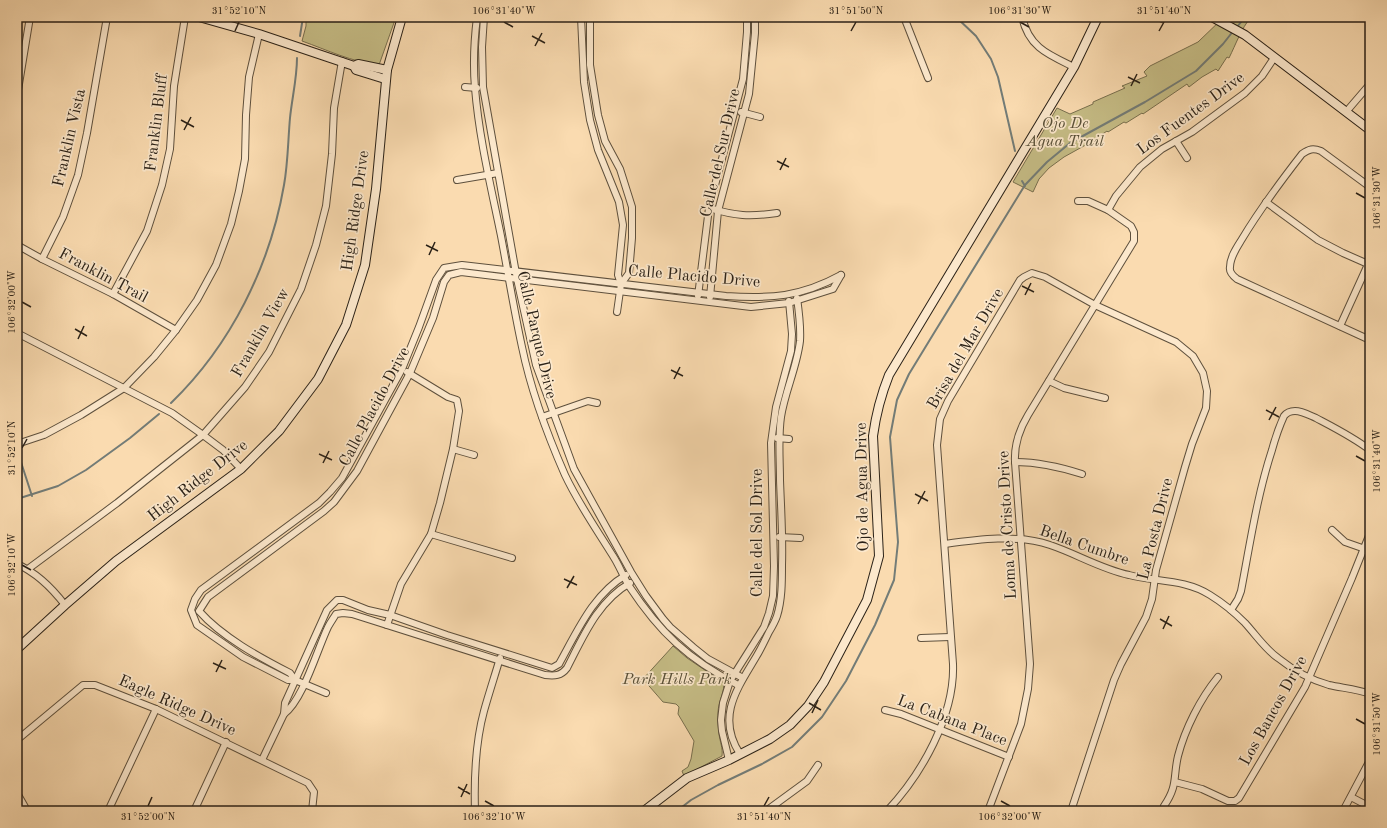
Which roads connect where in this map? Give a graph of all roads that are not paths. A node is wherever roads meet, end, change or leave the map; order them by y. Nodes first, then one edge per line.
1 (30, 17) edge
2 (107, 17) edge
3 (185, 17) edge
4 (199, 17) edge
5 (402, 17) edge
6 (477, 17) edge
7 (484, 17) edge
8 (581, 17) edge
9 (590, 17) edge
10 (747, 17) edge
11 (755, 17) edge
12 (904, 17) edge
13 (1022, 17) edge
14 (1098, 17) edge
15 (1212, 17) edge
16 (747, 32) junction
17 (755, 33) junction
18 (259, 34) junction
19 (1274, 58) junction
20 (342, 61) junction
21 (583, 64) junction
22 (590, 65) junction
23 (354, 66) junction
24 (1074, 67) junction
25 (387, 70) junction
26 (928, 78) dead end
27 (385, 80) junction
28 (1370, 84) edge
29 (465, 87) dead end
30 (483, 87) junction
31 (474, 88) junction
32 (17, 96) edge
33 (735, 110) junction
34 (1346, 112) junction
35 (744, 113) junction
36 (760, 117) dead end
37 (1370, 130) edge
38 (1176, 141) junction
39 (1188, 158) dead end
40 (621, 172) junction
41 (498, 173) junction
42 (488, 175) junction
43 (610, 177) junction
44 (457, 180) dead end
45 (1370, 187) edge
46 (1078, 201) dead end
47 (1266, 202) junction
48 (709, 208) junction
49 (1108, 210) junction
50 (718, 211) junction
51 (777, 213) dead end
52 (510, 236) junction
53 (501, 237) junction
54 (17, 245) edge
55 (42, 259) junction
56 (1369, 262) edge
57 (444, 268) junction
58 (507, 270) junction
59 (449, 275) junction
60 (517, 276) junction
61 (560, 277) junction
62 (508, 278) junction
63 (560, 284) junction
64 (621, 284) junction
65 (620, 292) junction
66 (699, 292) junction
67 (796, 293) junction
68 (113, 294) junction
69 (711, 294) junction
70 (788, 295) junction
71 (698, 301) junction
72 (797, 301) junction
73 (709, 303) junction
74 (789, 303) junction
75 (1095, 305) junction
76 (617, 312) dead end
77 (1340, 326) junction
78 (176, 330) junction
79 (17, 333) edge
80 (1370, 340) edge
81 (532, 346) junction
82 (522, 348) junction
83 (402, 369) junction
84 (410, 373) junction
85 (787, 379) junction
86 (1049, 381) junction
87 (124, 388) junction
88 (1105, 398) dead end
89 (597, 403) dead end
90 (553, 413) junction
91 (542, 418) junction
92 (203, 435) junction
93 (772, 438) junction
94 (780, 438) junction
95 (789, 438) dead end
96 (362, 443) junction
97 (17, 444) edge
98 (369, 447) junction
99 (453, 449) junction
100 (1370, 450) edge
101 (474, 455) dead end
102 (1014, 462) junction
103 (241, 469) junction
104 (1082, 474) dead end
105 (590, 498) junction
106 (319, 503) junction
107 (581, 503) junction
108 (324, 511) junction
109 (1332, 530) dead end
110 (1370, 533) edge
111 (431, 534) junction
112 (782, 537) junction
113 (773, 538) junction
114 (800, 538) dead end
115 (1021, 540) junction
116 (945, 544) junction
117 (259, 546) junction
118 (1365, 549) junction
119 (266, 555) junction
120 (512, 558) dead end
121 (17, 564) edge
122 (28, 569) junction
123 (631, 572) junction
124 (624, 576) junction
125 (1156, 579) junction
126 (636, 580) junction
127 (628, 584) junction
128 (333, 603) junction
129 (65, 605) junction
130 (191, 610) junction
131 (1231, 610) junction
132 (199, 611) junction
133 (339, 613) junction
134 (390, 615) junction
135 (585, 617) junction
136 (663, 618) junction
137 (593, 622) junction
138 (657, 624) junction
139 (387, 625) junction
140 (447, 635) junction
141 (950, 637) junction
142 (921, 638) dead end
143 (444, 643) junction
144 (753, 647) junction
145 (693, 648) junction
146 (17, 649) edge
147 (247, 649) junction
148 (759, 650) junction
149 (501, 652) junction
150 (688, 654) junction
151 (243, 657) junction
152 (499, 660) junction
153 (554, 668) junction
154 (735, 674) junction
155 (558, 676) junction
156 (1218, 677) dead end
157 (1309, 677) junction
158 (743, 678) junction
159 (295, 680) junction
160 (730, 681) junction
161 (304, 684) junction
162 (738, 686) junction
163 (326, 693) dead end
164 (1370, 694) edge
165 (156, 708) junction
166 (885, 710) dead end
167 (284, 714) junction
168 (939, 729) junction
169 (17, 740) edge
170 (226, 742) junction
171 (740, 754) junction
172 (1009, 757) junction
173 (262, 760) junction
174 (730, 760) junction
175 (1370, 760) edge
176 (818, 765) dead end
177 (1175, 782) junction
178 (17, 793) edge
179 (1351, 797) junction
180 (1164, 806) dead end
181 (1370, 807) edge
182 (24, 811) edge
183 (108, 811) edge
184 (194, 811) edge
185 (312, 811) edge
186 (475, 811) edge
187 (644, 811) edge
188 (766, 811) edge
189 (887, 811) edge
190 (988, 811) edge
191 (1071, 811) edge
192 (1343, 811) edge

1 - 32 street
2 - 55 street, Franklin Vista
3 - 68 street, Franklin Bluff
4 - 18 street
5 - 25 street, High Ridge Drive
6 - 31 street, Calle Parque Drive
7 - 30 street, Calle Parque Drive
8 - 21 street
9 - 22 street
10 - 16 street, Calle del Sur Drive
11 - 17 street, Calle del Sur Drive
12 - 26 street
13 - 24 street
14 - 24 street, Ojo de Agua Drive
15 - 19 street
16 - 17 street
16 - 33 street, Calle del Sur Drive
17 - 35 street, Calle del Sur Drive
18 - 20 street
18 - 78 street
19 - 34 street
19 - 38 street, Los Fuentes Drive
20 - 23 street
20 - 92 street, Franklin View
21 - 22 street
21 - 43 street
22 - 40 street
23 - 25 street
23 - 27 street
24 - 171 street, Ojo de Agua Drive
25 - 27 street, High Ridge Drive
27 - 103 street, High Ridge Drive
28 - 34 street
29 - 31 street
30 - 31 street
30 - 41 street, Calle Parque Drive
31 - 42 street, Calle Parque Drive
33 - 35 street
33 - 48 street, Calle del Sur Drive
34 - 37 street
35 - 36 street
35 - 50 street, Calle del Sur Drive
38 - 39 street
38 - 49 street, Los Fuentes Drive
40 - 43 street
40 - 64 street
41 - 42 street
41 - 52 street, Calle Parque Drive
42 - 44 street
42 - 53 street, Calle Parque Drive
43 - 64 street
45 - 47 street
46 - 49 street, Loma de Cristo Drive
47 - 56 street
47 - 77 street
48 - 50 street
48 - 66 street, Calle del Sur Drive
49 - 75 street, Loma de Cristo Drive
50 - 51 street
50 - 69 street, Calle del Sur Drive
52 - 53 street
52 - 60 street, Calle Parque Drive
53 - 58 street, Calle Parque Drive
54 - 55 street, Franklin Trail
55 - 68 street, Franklin Trail
56 - 77 street
57 - 58 street, Calle Placido Drive
57 - 59 street
57 - 83 street, Calle Placido Drive
58 - 60 street, Calle Placido Drive
58 - 62 street, Calle Parque Drive
59 - 62 street, Calle Placido Drive
59 - 84 street, Calle Placido Drive
60 - 61 street, Calle Placido Drive
60 - 62 street, Calle Placido Drive
60 - 63 street, Calle Placido Drive
60 - 81 street, Calle Parque Drive
61 - 63 street
61 - 64 street, Calle Placido Drive
62 - 82 street, Calle Parque Drive
63 - 65 street, Calle Placido Drive
64 - 65 street
64 - 66 street, Calle Placido Drive
65 - 71 street, Calle Placido Drive
65 - 76 street
66 - 69 street, Calle Placido Drive
66 - 71 street, Calle del Sur Drive
67 - 70 street, Calle Placido Drive
67 - 72 street, Calle del Sol Drive
67 - 72 street, Calle Placido Drive
68 - 78 street, Franklin Trail
69 - 70 street, Calle Placido Drive
69 - 73 street, Calle del Sur Drive
70 - 74 street, Calle del Sol Drive
71 - 73 street, Calle Placido Drive
72 - 74 street, Calle Placido Drive
72 - 85 street, Calle del Sol Drive
73 - 74 street, Calle Placido Drive
74 - 85 street, Calle del Sol Drive
75 - 86 street, Loma de Cristo Drive
75 - 116 street, Brisa del Mar Drive
75 - 125 street, La Posta Drive
77 - 80 street
78 - 87 street
79 - 87 street
81 - 82 street
81 - 90 street, Calle Parque Drive
82 - 91 street, Calle Parque Drive
83 - 84 street
83 - 96 street, Calle Placido Drive
84 - 98 street, Calle Placido Drive
84 - 99 street
85 - 93 street, Calle del Sol Drive
85 - 94 street, Calle del Sol Drive
86 - 88 street
86 - 102 street, Loma de Cristo Drive
87 - 92 street
87 - 97 street
89 - 90 street
90 - 91 street
90 - 105 street, Calle Parque Drive
91 - 107 street, Calle Parque Drive
92 - 103 street
92 - 122 street, Franklin View
93 - 94 street
93 - 113 street, Calle del Sol Drive
94 - 95 street
94 - 112 street, Calle del Sol Drive
96 - 98 street
96 - 106 street, Calle Placido Drive
98 - 108 street, Calle Placido Drive
99 - 101 street
99 - 111 street
100 - 131 street
102 - 104 street
102 - 115 street, Loma de Cristo Drive
103 - 129 street, High Ridge Drive
105 - 107 street
105 - 123 street, Calle Parque Drive
106 - 108 street
106 - 117 street, Calle Placido Drive
107 - 124 street, Calle Parque Drive
108 - 119 street, Calle Placido Drive
109 - 118 street
110 - 118 street, Los Bancos Drive
111 - 120 street
111 - 134 street
112 - 113 street
112 - 114 street
112 - 148 street, Calle del Sol Drive
113 - 144 street, Calle del Sol Drive
115 - 116 street, Bella Cumbre
115 - 125 street, Bella Cumbre
115 - 172 street, Loma de Cristo Drive
116 - 141 street, Brisa del Mar Drive
117 - 119 street
117 - 130 street, Calle Placido Drive
118 - 157 street, Los Bancos Drive
119 - 132 street, Calle Placido Drive
121 - 122 street
122 - 129 street
123 - 124 street
123 - 126 street, Calle Parque Drive
124 - 127 street, Calle Parque Drive
124 - 135 street
125 - 131 street, Bella Cumbre
125 - 191 street, La Posta Drive
126 - 127 street
126 - 136 street, Calle Parque Drive
127 - 137 street
127 - 138 street, Calle Parque Drive
128 - 133 street
128 - 134 street
128 - 159 street
129 - 146 street, High Ridge Drive
130 - 132 street
130 - 151 street
131 - 157 street, Bella Cumbre
132 - 147 street
133 - 139 street
133 - 161 street
134 - 139 street
134 - 140 street
135 - 137 street
135 - 153 street
136 - 138 street
136 - 145 street, Calle Parque Drive
137 - 155 street
138 - 150 street, Calle Parque Drive
139 - 143 street
140 - 143 street
140 - 149 street
141 - 142 street
141 - 168 street, Brisa del Mar Drive
143 - 152 street
144 - 148 street
144 - 154 street, Calle del Sol Drive
145 - 150 street
145 - 154 street, Calle Parque Drive
147 - 151 street
147 - 159 street
148 - 158 street, Calle del Sol Drive
149 - 152 street
149 - 153 street
150 - 160 street, Calle Parque Drive
151 - 159 street
152 - 155 street
152 - 186 street
153 - 155 street
154 - 158 street, Calle Parque Drive
154 - 160 street, Calle del Sol Drive
156 - 177 street
157 - 164 street, Bella Cumbre
157 - 177 street, Los Bancos Drive
158 - 162 street, Calle del Sol Drive
159 - 161 street
159 - 167 street
160 - 162 street, Calle Parque Drive
160 - 174 street, Calle del Sol Drive
161 - 163 street
161 - 167 street
162 - 171 street, Calle del Sol Drive
165 - 169 street, Eagle Ridge Drive
165 - 170 street, Eagle Ridge Drive
165 - 183 street
166 - 168 street, La Cabana Place
167 - 173 street
168 - 172 street, La Cabana Place
168 - 189 street, Brisa del Mar Drive
170 - 173 street, Eagle Ridge Drive
170 - 184 street
171 - 174 street, Ojo de Agua Drive
172 - 190 street, Loma de Cristo Drive
173 - 185 street, Eagle Ridge Drive
174 - 187 street, Ojo de Agua Drive
175 - 179 street
176 - 188 street
177 - 180 street
178 - 182 street
179 - 181 street
179 - 192 street

